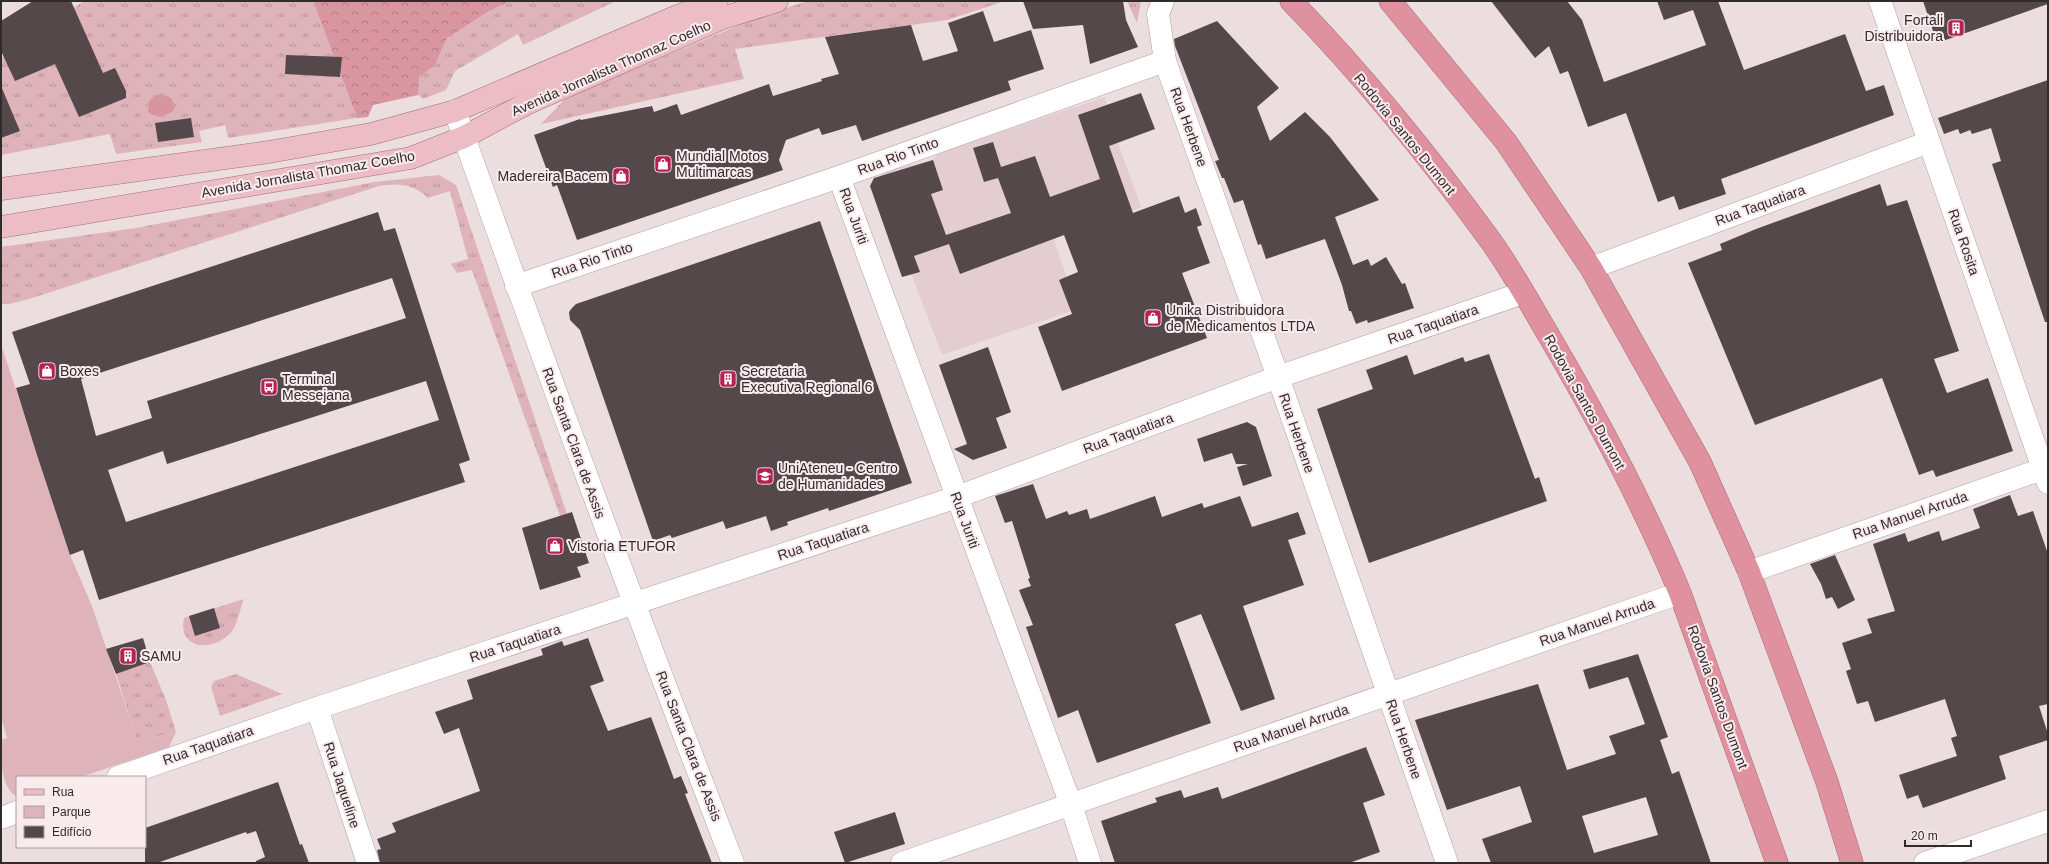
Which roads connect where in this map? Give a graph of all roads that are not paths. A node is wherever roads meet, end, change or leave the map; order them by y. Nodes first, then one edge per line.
1 (717, 1) edge
2 (777, 1) edge
3 (1163, 1) edge
4 (1291, 1) edge
5 (1390, 1) edge
6 (1880, 1) edge
7 (1165, 61) junction
8 (455, 111) junction
9 (464, 137) junction
10 (1929, 142) junction
11 (839, 177) junction
12 (1, 189) edge
13 (1, 227) edge
14 (1591, 268) junction
15 (516, 286) junction
16 (1523, 293) junction
17 (1278, 377) junction
18 (2046, 473) edge
19 (956, 497) junction
20 (1749, 572) junction
21 (1680, 593) junction
22 (634, 604) junction
23 (1389, 694) junction
24 (316, 708) junction
25 (121, 776) edge
26 (1071, 805) junction
27 (2048, 821) edge
28 (368, 863) edge
29 (734, 863) edge
30 (902, 863) edge
31 (1090, 863) edge
32 (1446, 863) edge
33 (1777, 863) edge
34 (1852, 863) edge
35 (1925, 863) edge

1 - 8 main road, Avenida Jornalista Thomaz Coelho
2 - 9 main road, Avenida Jornalista Thomaz Coelho
3 - 7 street, Rua Herbene
4 - 16 highway, Rodovia Santos Dumont
5 - 14 highway
6 - 10 street, Rua Rosita
7 - 11 street, Rua Rio Tinto
7 - 17 street, Rua Herbene
8 - 9 street, Rua Santa Clara de Assis
8 - 12 main road, Avenida Jornalista Thomaz Coelho
9 - 13 main road, Avenida Jornalista Thomaz Coelho
9 - 15 street, Rua Santa Clara de Assis
10 - 14 street, Rua Taquatiara
10 - 18 street, Rua Rosita
11 - 15 street, Rua Rio Tinto
11 - 19 street, Rua Juriti
14 - 20 highway
15 - 22 street, Rua Santa Clara de Assis
16 - 17 street, Rua Taquatiara
16 - 21 highway, Rodovia Santos Dumont
17 - 19 street, Rua Taquatiara
17 - 23 street, Rua Herbene
18 - 20 street, Rua Manuel Arruda
19 - 22 street, Rua Taquatiara
19 - 26 street, Rua Juriti
20 - 34 highway
21 - 23 street, Rua Manuel Arruda
21 - 33 highway, Rodovia Santos Dumont
22 - 24 street, Rua Taquatiara
22 - 29 street, Rua Santa Clara de Assis
23 - 26 street, Rua Manuel Arruda
23 - 32 street, Rua Herbene
24 - 25 street, Rua Taquatiara
24 - 28 street, Rua Jaqueline
26 - 30 street, Rua Manuel Arruda
26 - 31 street, Rua Juriti
27 - 35 street

